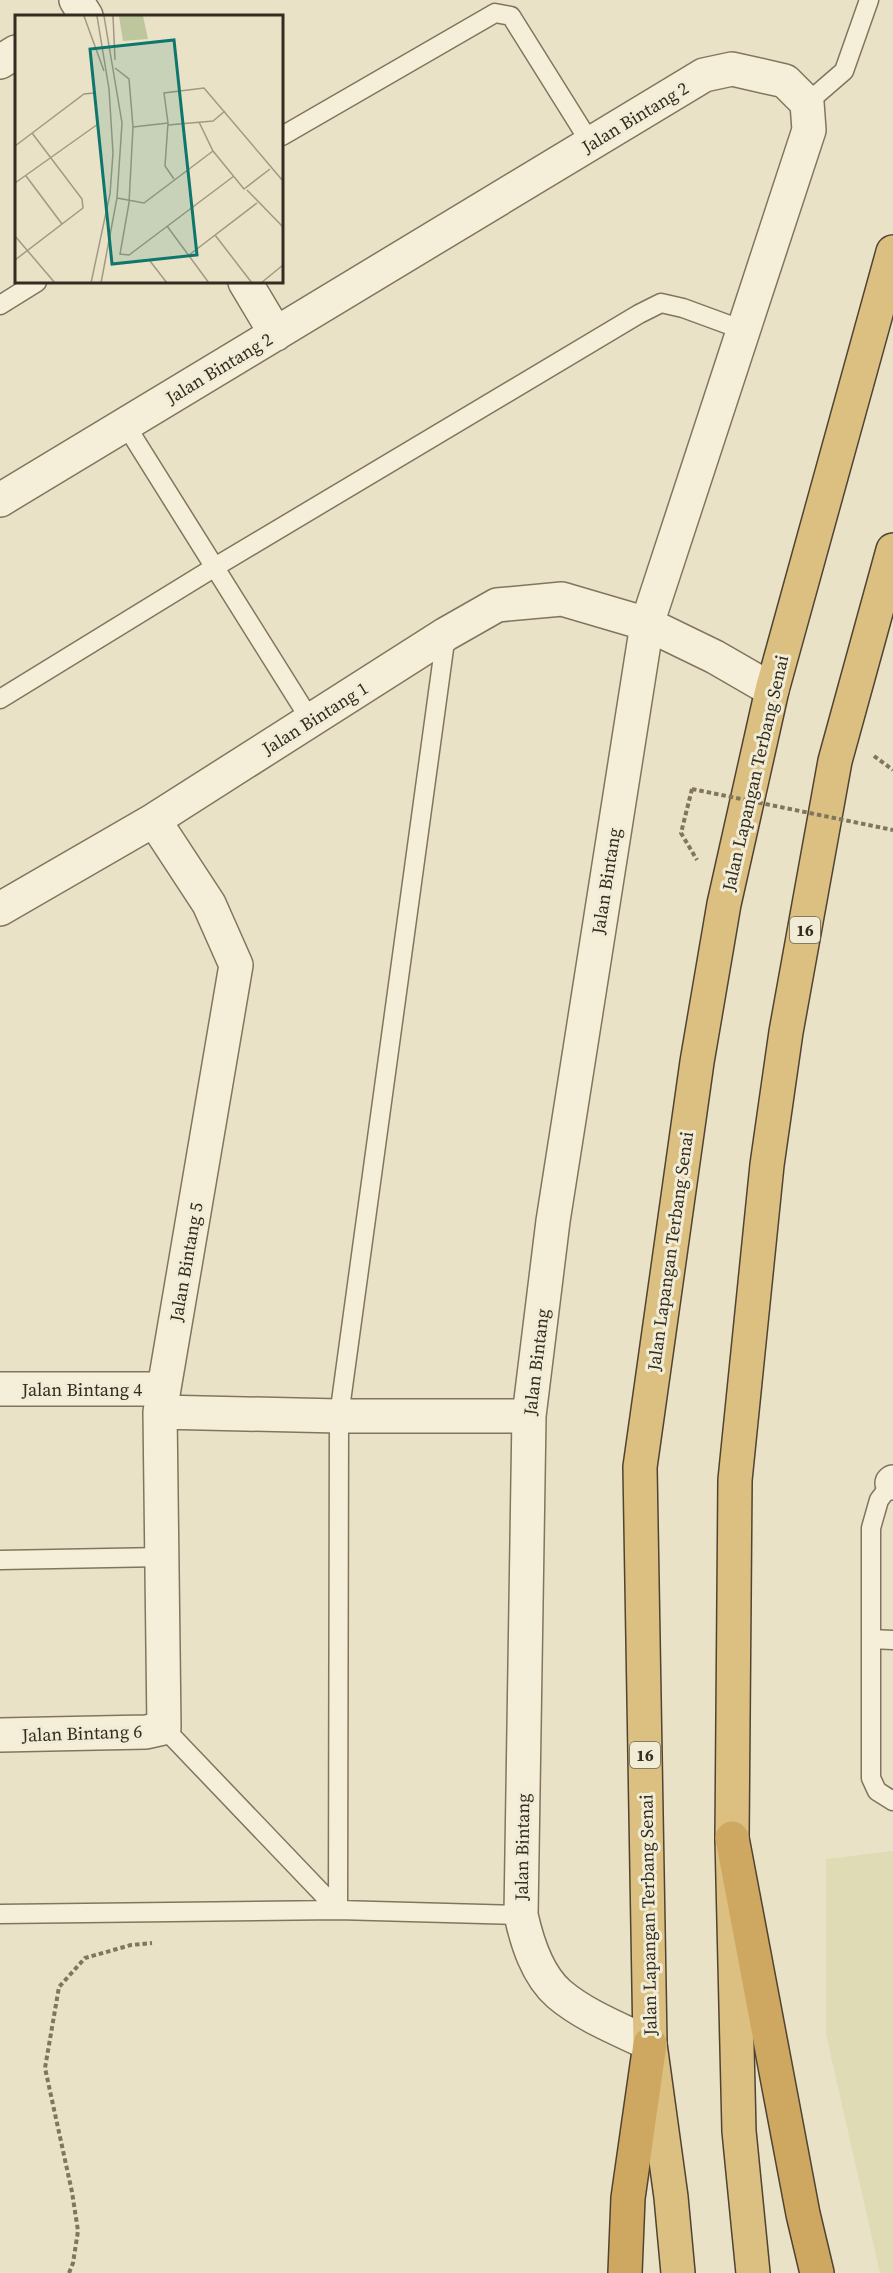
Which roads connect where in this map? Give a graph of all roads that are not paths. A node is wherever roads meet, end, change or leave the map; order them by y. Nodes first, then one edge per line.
1 (869, 0) edge
2 (15, 53) edge
3 (0, 62) edge
4 (807, 103) junction
5 (284, 134) edge
6 (591, 144) junction
7 (893, 252) edge
8 (34, 284) edge
9 (246, 284) edge
10 (0, 305) edge
11 (743, 330) junction
12 (276, 334) junction
13 (125, 424) junction
14 (0, 500) edge
15 (893, 550) edge
16 (215, 567) junction
17 (647, 624) junction
18 (446, 634) junction
19 (772, 690) junction
20 (0, 699) edge
21 (311, 721) junction
22 (154, 820) junction
23 (0, 909) edge
24 (0, 1389) edge
25 (162, 1401) junction
26 (339, 1416) junction
27 (529, 1416) junction
28 (892, 1483) edge
29 (162, 1557) junction
30 (0, 1560) edge
31 (871, 1639) junction
32 (893, 1640) edge
33 (164, 1728) junction
34 (0, 1736) edge
35 (893, 1801) edge
36 (732, 1838) junction
37 (338, 1910) junction
38 (0, 1914) edge
39 (521, 1915) junction
40 (650, 2044) junction
41 (625, 2273) edge
42 (678, 2273) edge
43 (753, 2273) edge
44 (817, 2273) edge

1 - 4 lane
2 - 3 street
4 - 6 street, Jalan Bintang 2
4 - 11 street
5 - 6 lane
6 - 12 street, Jalan Bintang 2
7 - 19 highway, Jalan Lapangan Terbang Senai / 16
8 - 10 lane
9 - 12 street
11 - 16 lane
11 - 17 street
12 - 13 street, Jalan Bintang 2
13 - 14 street, Jalan Bintang 2
13 - 16 lane
15 - 36 highway, 16
16 - 20 lane
16 - 21 lane
17 - 18 street, Jalan Bintang 1
17 - 19 street, Jalan Bintang 1
17 - 27 street, Jalan Bintang
18 - 21 street, Jalan Bintang 1
18 - 26 lane
19 - 40 highway, Jalan Lapangan Terbang Senai / 16
21 - 22 street, Jalan Bintang 1
22 - 23 street, Jalan Bintang 1
22 - 25 street, Jalan Bintang 5
24 - 25 street, Jalan Bintang 4
25 - 26 street, Jalan Bintang 4
25 - 29 street, Jalan Bintang 5
26 - 27 street, Jalan Bintang 4
26 - 37 lane
27 - 39 street, Jalan Bintang
28 - 31 lane
29 - 30 lane
29 - 33 street, Jalan Bintang 5
31 - 32 lane
31 - 35 lane
33 - 34 street, Jalan Bintang 6
33 - 37 lane
36 - 43 highway, 16
36 - 44 highway
37 - 38 lane
37 - 39 lane
39 - 40 street, Jalan Bintang
40 - 41 highway
40 - 42 highway, Jalan Lapangan Terbang Senai / 16

